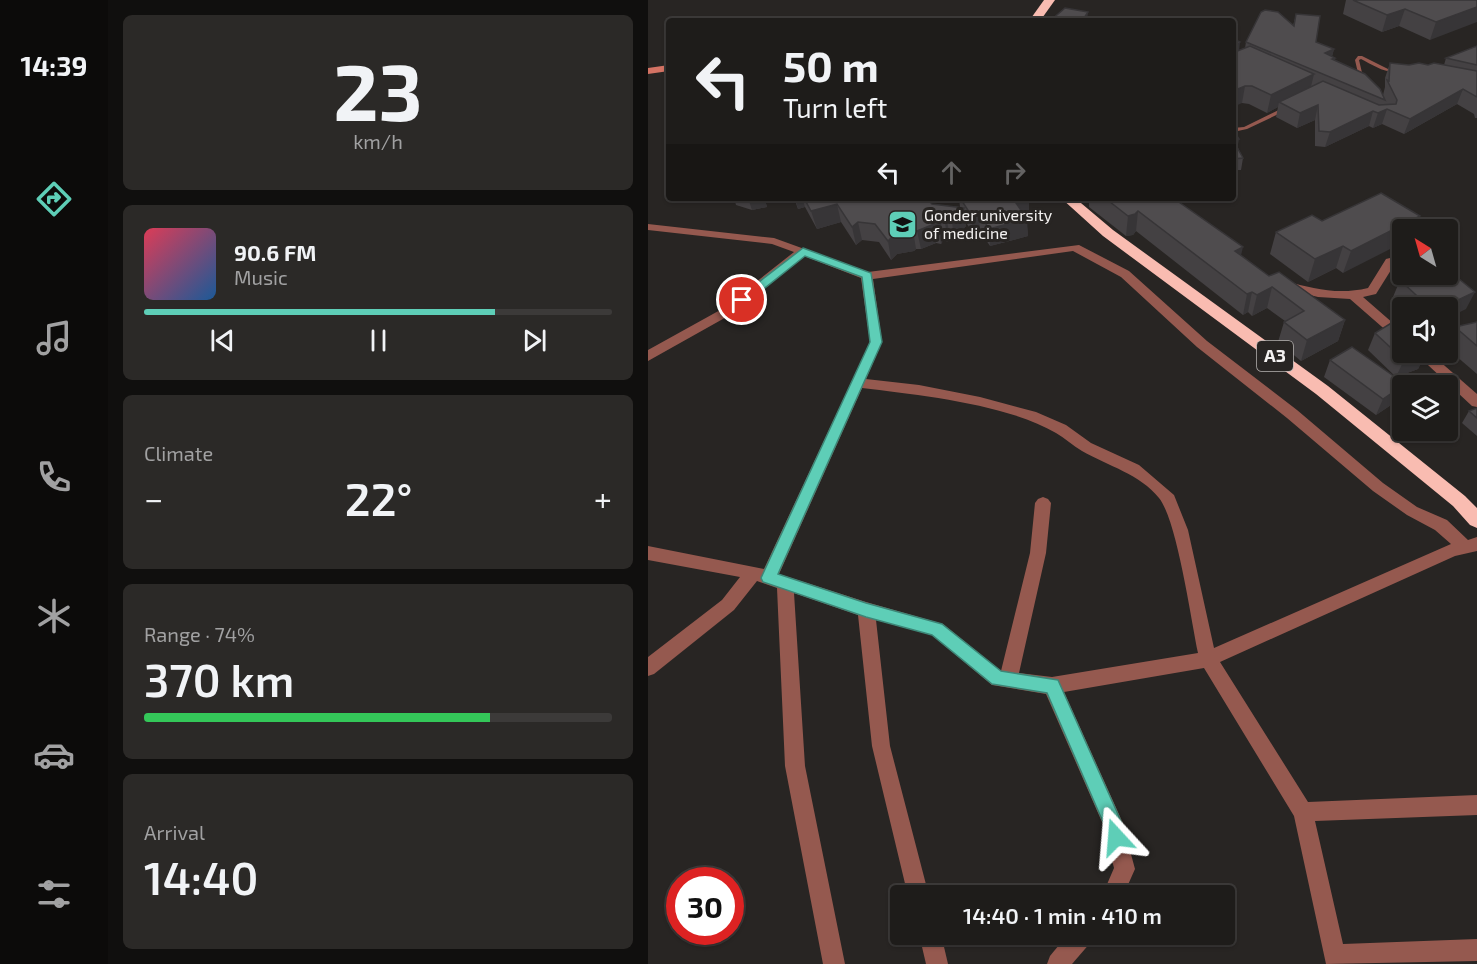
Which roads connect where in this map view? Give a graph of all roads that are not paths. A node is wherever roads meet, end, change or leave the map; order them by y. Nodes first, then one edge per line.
1 (1048, 0) edge
2 (1038, 18) edge
3 (666, 68) edge
4 (648, 71) edge
5 (1407, 73) edge
6 (1367, 86) edge
7 (1288, 107) edge
8 (1236, 130) edge
9 (1071, 201) edge
10 (648, 227) edge
11 (803, 251) junction
12 (1390, 262) dead end
13 (867, 276) junction
14 (1276, 281) edge
15 (1354, 297) junction
16 (1392, 329) edge
17 (648, 356) edge
18 (1433, 363) edge
19 (857, 383) junction
20 (1477, 402) edge
21 (1043, 503) dead end
22 (1477, 520) edge
23 (1471, 546) edge
24 (648, 553) edge
25 (769, 578) junction
26 (866, 610) junction
27 (1208, 659) junction
28 (648, 668) edge
29 (1008, 680) junction
30 (1052, 686) junction
31 (1477, 805) edge
32 (1303, 812) junction
33 (917, 885) edge
34 (1117, 885) edge
35 (933, 945) edge
36 (1074, 945) edge
37 (1477, 950) edge
38 (1336, 959) edge
39 (834, 964) edge
40 (937, 964) edge
41 (1058, 964) edge

1 - 2 highway
3 - 4 street
5 - 6 lane
7 - 8 lane
9 - 22 highway, A3
10 - 11 street
11 - 13 street
11 - 17 street
12 - 15 street
13 - 19 street
13 - 23 street
14 - 15 street
15 - 16 street
18 - 20 street
19 - 25 street
19 - 27 street
21 - 29 street
23 - 27 street
24 - 25 street
25 - 26 street
25 - 28 street
25 - 39 street
26 - 29 street
26 - 33 street
27 - 30 street
27 - 32 street
29 - 30 street
30 - 34 street
31 - 32 street
32 - 38 street
35 - 40 street
36 - 41 street
37 - 38 street

